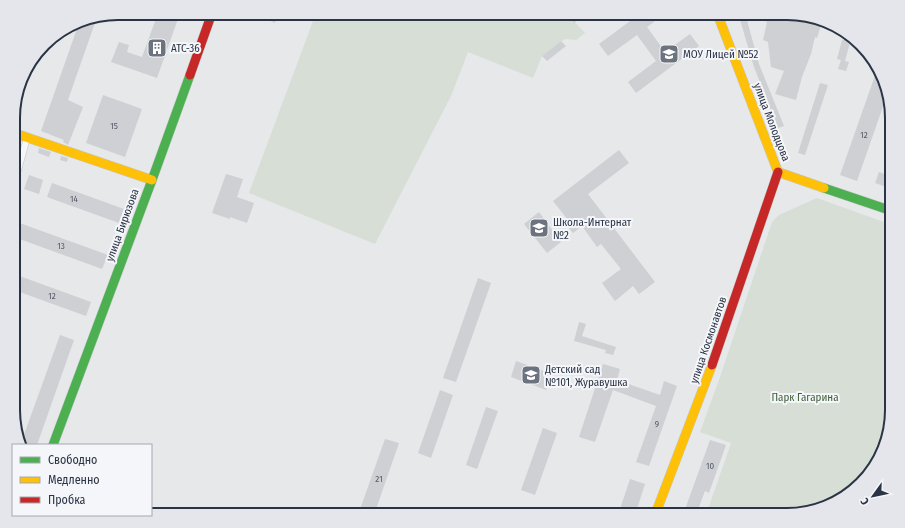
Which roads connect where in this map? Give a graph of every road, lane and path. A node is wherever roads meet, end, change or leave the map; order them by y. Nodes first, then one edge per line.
1 (209, 20) edge
2 (721, 20) edge
3 (20, 136) edge
4 (27, 138) junction
5 (20, 163) edge
6 (778, 172) junction
7 (152, 180) junction
8 (885, 209) edge
9 (53, 444) edge
10 (658, 508) edge

1 - 7 street, улица Бирюзова
2 - 6 street, улица Молодцова
3 - 4 street
4 - 5 street
4 - 7 street
6 - 8 street, улица Молодцова
6 - 10 street, улица Космонавтов
7 - 9 street, улица Бирюзова

